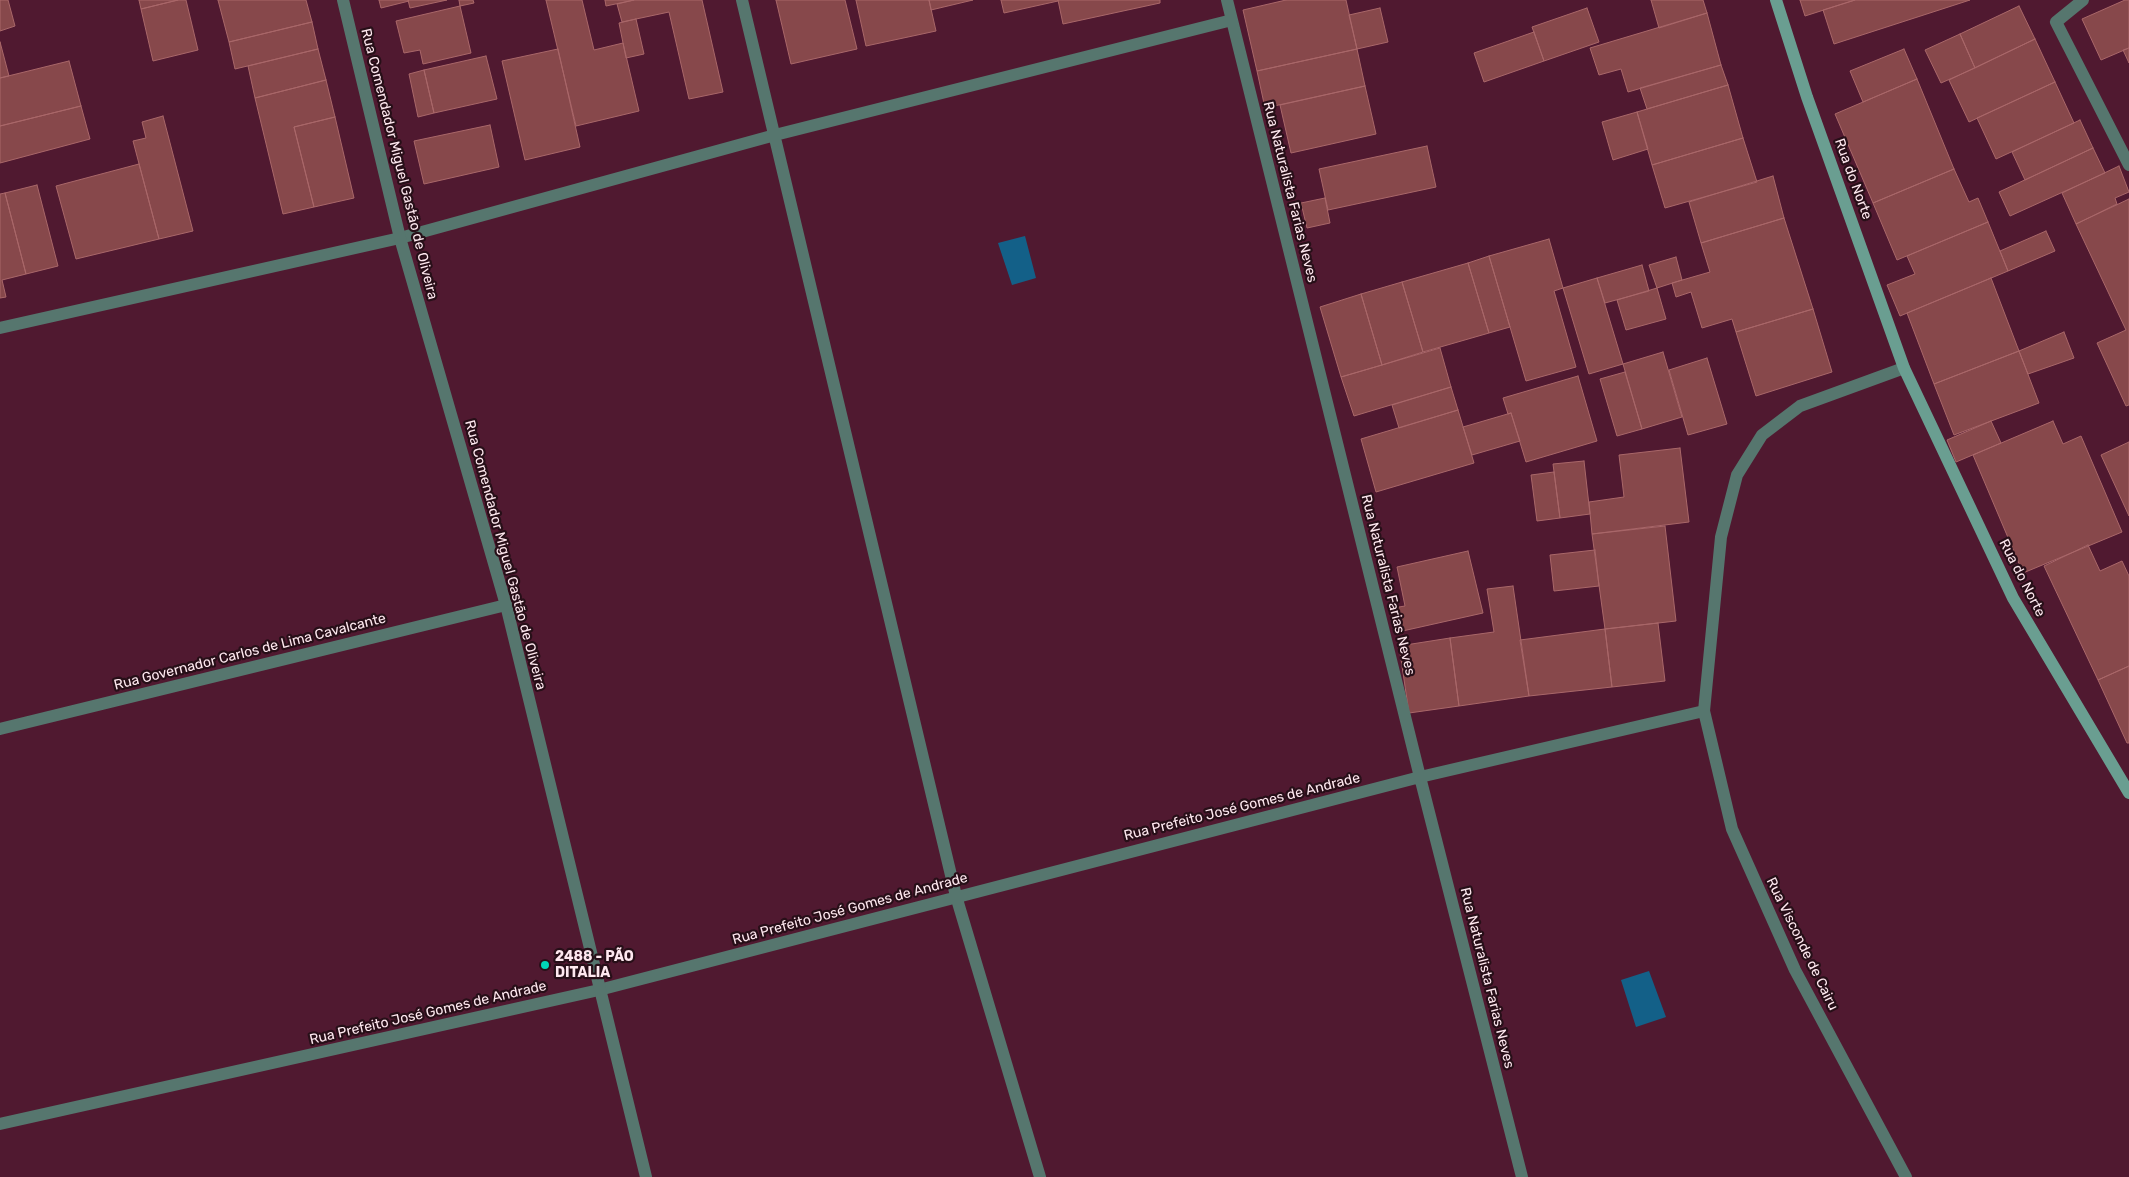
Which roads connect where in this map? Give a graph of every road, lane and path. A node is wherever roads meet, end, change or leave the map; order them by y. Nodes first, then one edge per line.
1 (343, 0) edge
2 (742, 0) edge
3 (1227, 0) edge
4 (1776, 0) edge
5 (2083, 0) edge
6 (1232, 20) junction
7 (774, 135) junction
8 (2129, 164) edge
9 (400, 238) junction
10 (0, 328) edge
11 (1904, 368) junction
12 (506, 605) junction
13 (1704, 711) junction
14 (0, 729) edge
15 (1420, 777) junction
16 (2129, 793) edge
17 (956, 896) junction
18 (599, 990) junction
19 (0, 1124) edge
20 (646, 1177) edge
21 (1040, 1177) edge
22 (1522, 1177) edge
23 (1906, 1177) edge

1 - 9 street, Rua Comendador Miguel Gastão de Oliveira
2 - 7 street
3 - 6 street, Rua Naturalista Farias Neves
4 - 11 main road, Rua do Norte
5 - 8 street
6 - 7 street
6 - 15 street, Rua Naturalista Farias Neves
7 - 9 street
7 - 17 street
9 - 10 street
9 - 12 street, Rua Comendador Miguel Gastão de Oliveira
11 - 13 street
11 - 16 main road, Rua do Norte
12 - 14 street, Rua Governador Carlos de Lima Cavalcante
12 - 18 street, Rua Comendador Miguel Gastão de Oliveira
13 - 15 street, Rua Prefeito José Gomes de Andrade
13 - 23 street, Rua Visconde de Cairu
15 - 17 street, Rua Prefeito José Gomes de Andrade
15 - 22 street, Rua Naturalista Farias Neves
17 - 18 street, Rua Prefeito José Gomes de Andrade
17 - 21 street
18 - 19 street, Rua Prefeito José Gomes de Andrade
18 - 20 street, Rua Comendador Miguel Gastão de Oliveira

